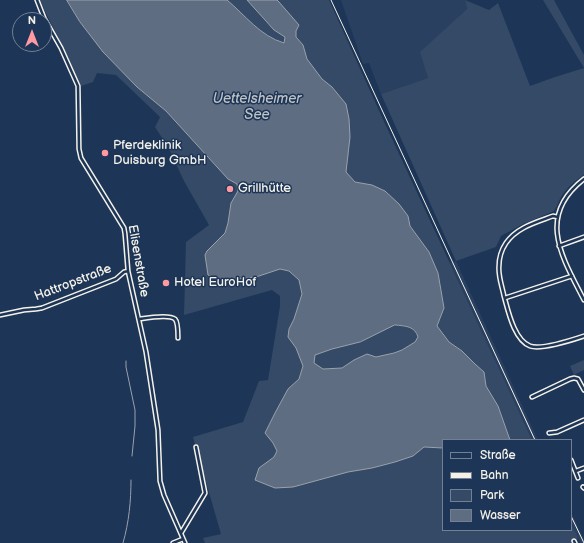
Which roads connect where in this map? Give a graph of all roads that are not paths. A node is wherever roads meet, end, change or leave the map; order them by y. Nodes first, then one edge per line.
1 (37, 0) edge
2 (584, 180) edge
3 (558, 217) junction
4 (584, 237) edge
5 (559, 246) junction
6 (128, 271) junction
7 (572, 276) junction
8 (505, 298) junction
9 (584, 300) edge
10 (0, 315) edge
11 (139, 319) junction
12 (584, 336) edge
13 (178, 338) dead end
14 (584, 390) edge
15 (532, 397) dead end
16 (584, 420) edge
17 (549, 433) dead end
18 (196, 448) dead end
19 (572, 462) edge
20 (584, 468) edge
21 (576, 472) junction
22 (578, 478) dead end
23 (180, 533) junction
24 (183, 539) junction
25 (172, 543) edge
26 (185, 543) edge

1 - 6 street, Elisenstraße
2 - 3 street
3 - 5 street
3 - 8 street
4 - 5 street
5 - 7 street
6 - 10 street, Hattropstraße
6 - 11 street, Elisenstraße
7 - 8 street
7 - 9 street
8 - 12 street
11 - 13 street
11 - 23 street, Elisenstraße
14 - 15 street
16 - 17 street
18 - 23 street
19 - 21 street
20 - 21 street
21 - 22 street
23 - 24 street, Elisenstraße
24 - 25 street
24 - 26 street, Elisenstraße

